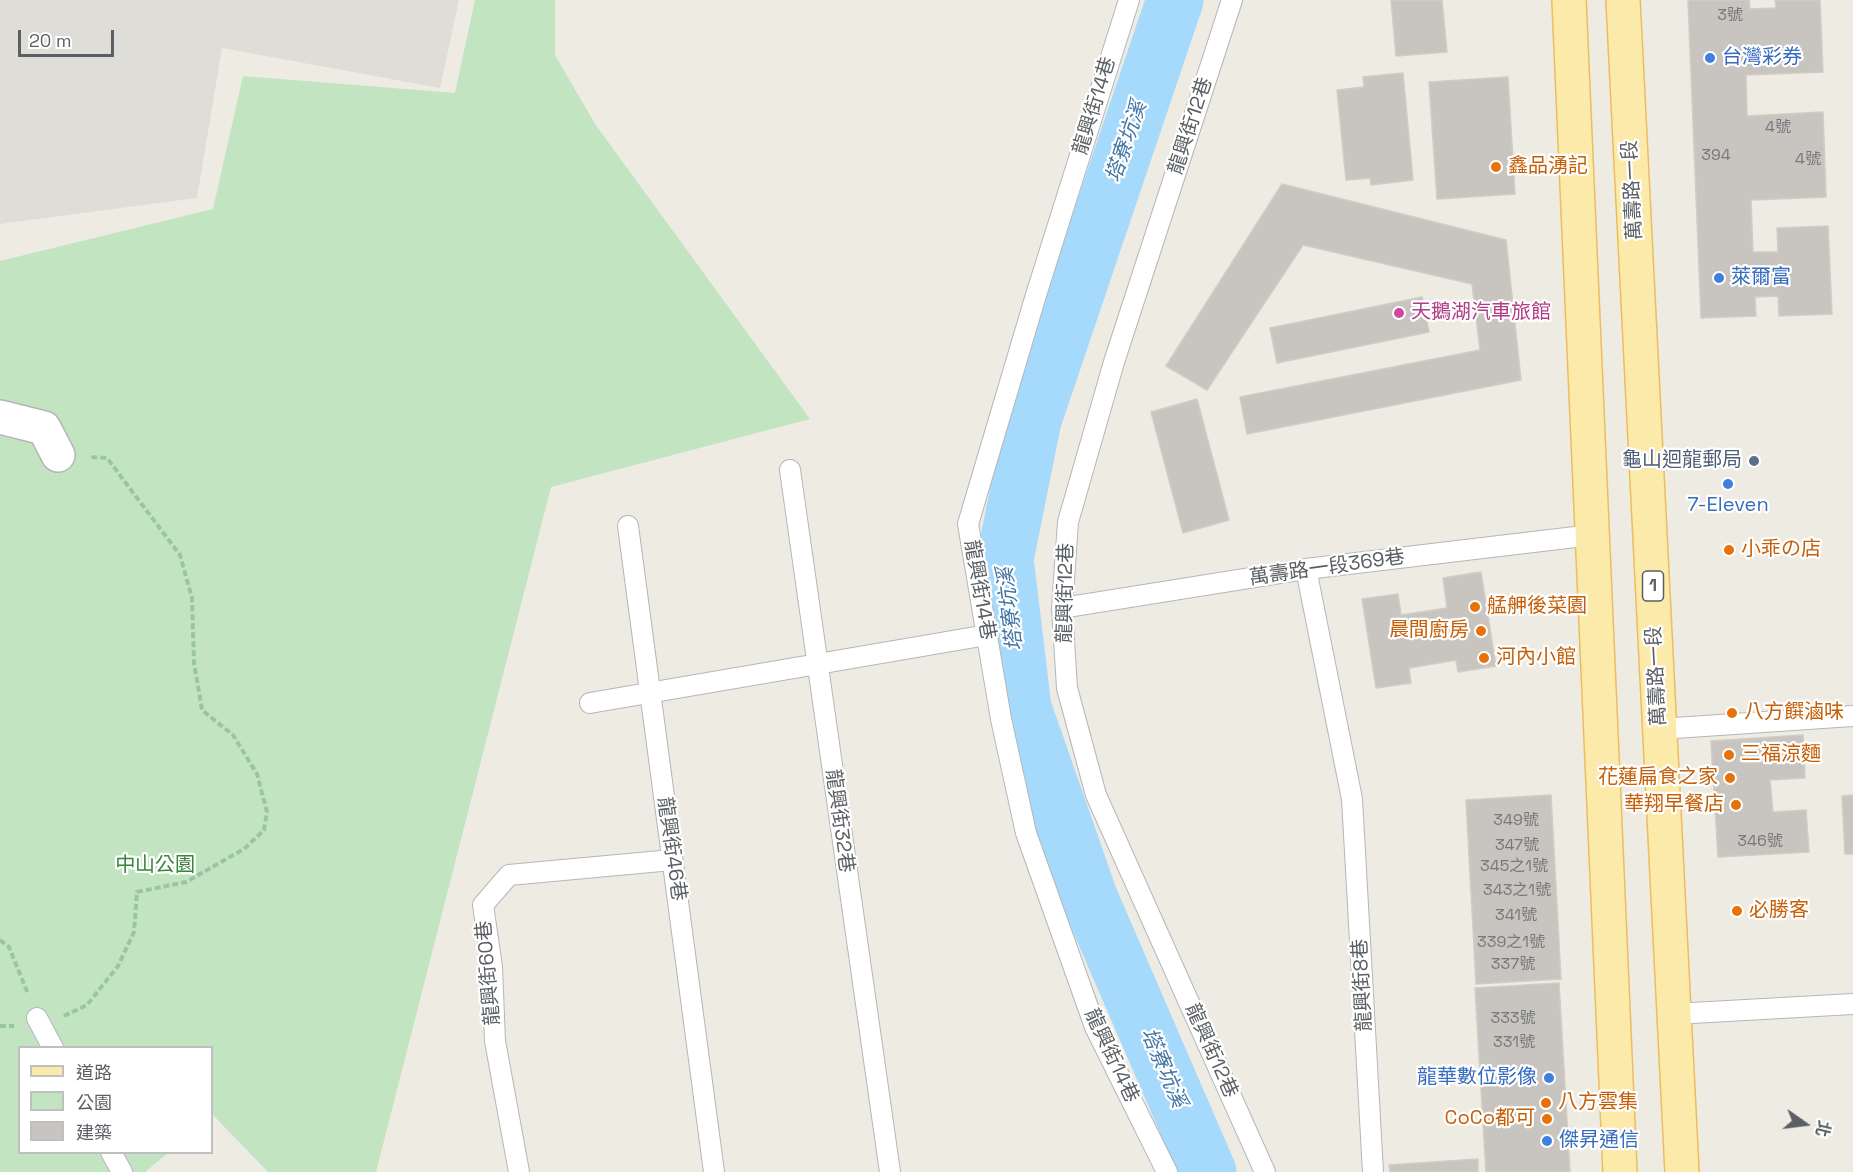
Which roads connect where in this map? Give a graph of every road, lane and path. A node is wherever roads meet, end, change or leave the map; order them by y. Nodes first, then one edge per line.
1 (1129, 0) edge
2 (1232, 0) edge
3 (1569, 0) edge
4 (1623, 0) edge
5 (0, 417) edge
6 (58, 455) joint
7 (790, 470) dead end
8 (628, 526) dead end
9 (1592, 535) junction
10 (1306, 569) junction
11 (1062, 608) junction
12 (987, 635) junction
13 (817, 664) junction
14 (650, 693) junction
15 (590, 703) dead end
16 (1853, 716) edge
17 (1660, 729) junction
18 (672, 860) junction
19 (0, 940) edge
20 (1853, 1004) edge
21 (1674, 1014) junction
22 (39, 1022) junction
23 (52, 1046) edge
24 (112, 1154) edge
25 (122, 1172) edge
26 (519, 1172) edge
27 (714, 1172) edge
28 (890, 1172) edge
29 (1167, 1172) edge
30 (1265, 1172) edge
31 (1373, 1172) edge
32 (1620, 1172) edge
33 (1682, 1172) edge

1 - 12 lane, 龍興街14巷
2 - 11 lane, 龍興街12巷
3 - 9 main road
4 - 17 main road, 萬壽路一段 / 1
5 - 6 street
6 - 22 path
7 - 13 lane, 龍興街32巷
8 - 14 lane, 龍興街46巷
9 - 10 lane, 萬壽路一段369巷
9 - 32 main road
10 - 11 lane, 萬壽路一段369巷
10 - 31 lane, 龍興街8巷
11 - 30 lane, 龍興街12巷
12 - 13 lane
12 - 29 lane, 龍興街14巷
13 - 14 lane
13 - 28 lane, 龍興街32巷
14 - 15 lane
14 - 18 lane, 龍興街46巷
16 - 17 lane
17 - 21 main road, 萬壽路一段 / 1
18 - 26 lane, 龍興街60巷
18 - 27 lane, 龍興街46巷
19 - 22 path
20 - 21 lane
21 - 33 main road, 萬壽路一段 / 1
22 - 23 lane
24 - 25 lane

